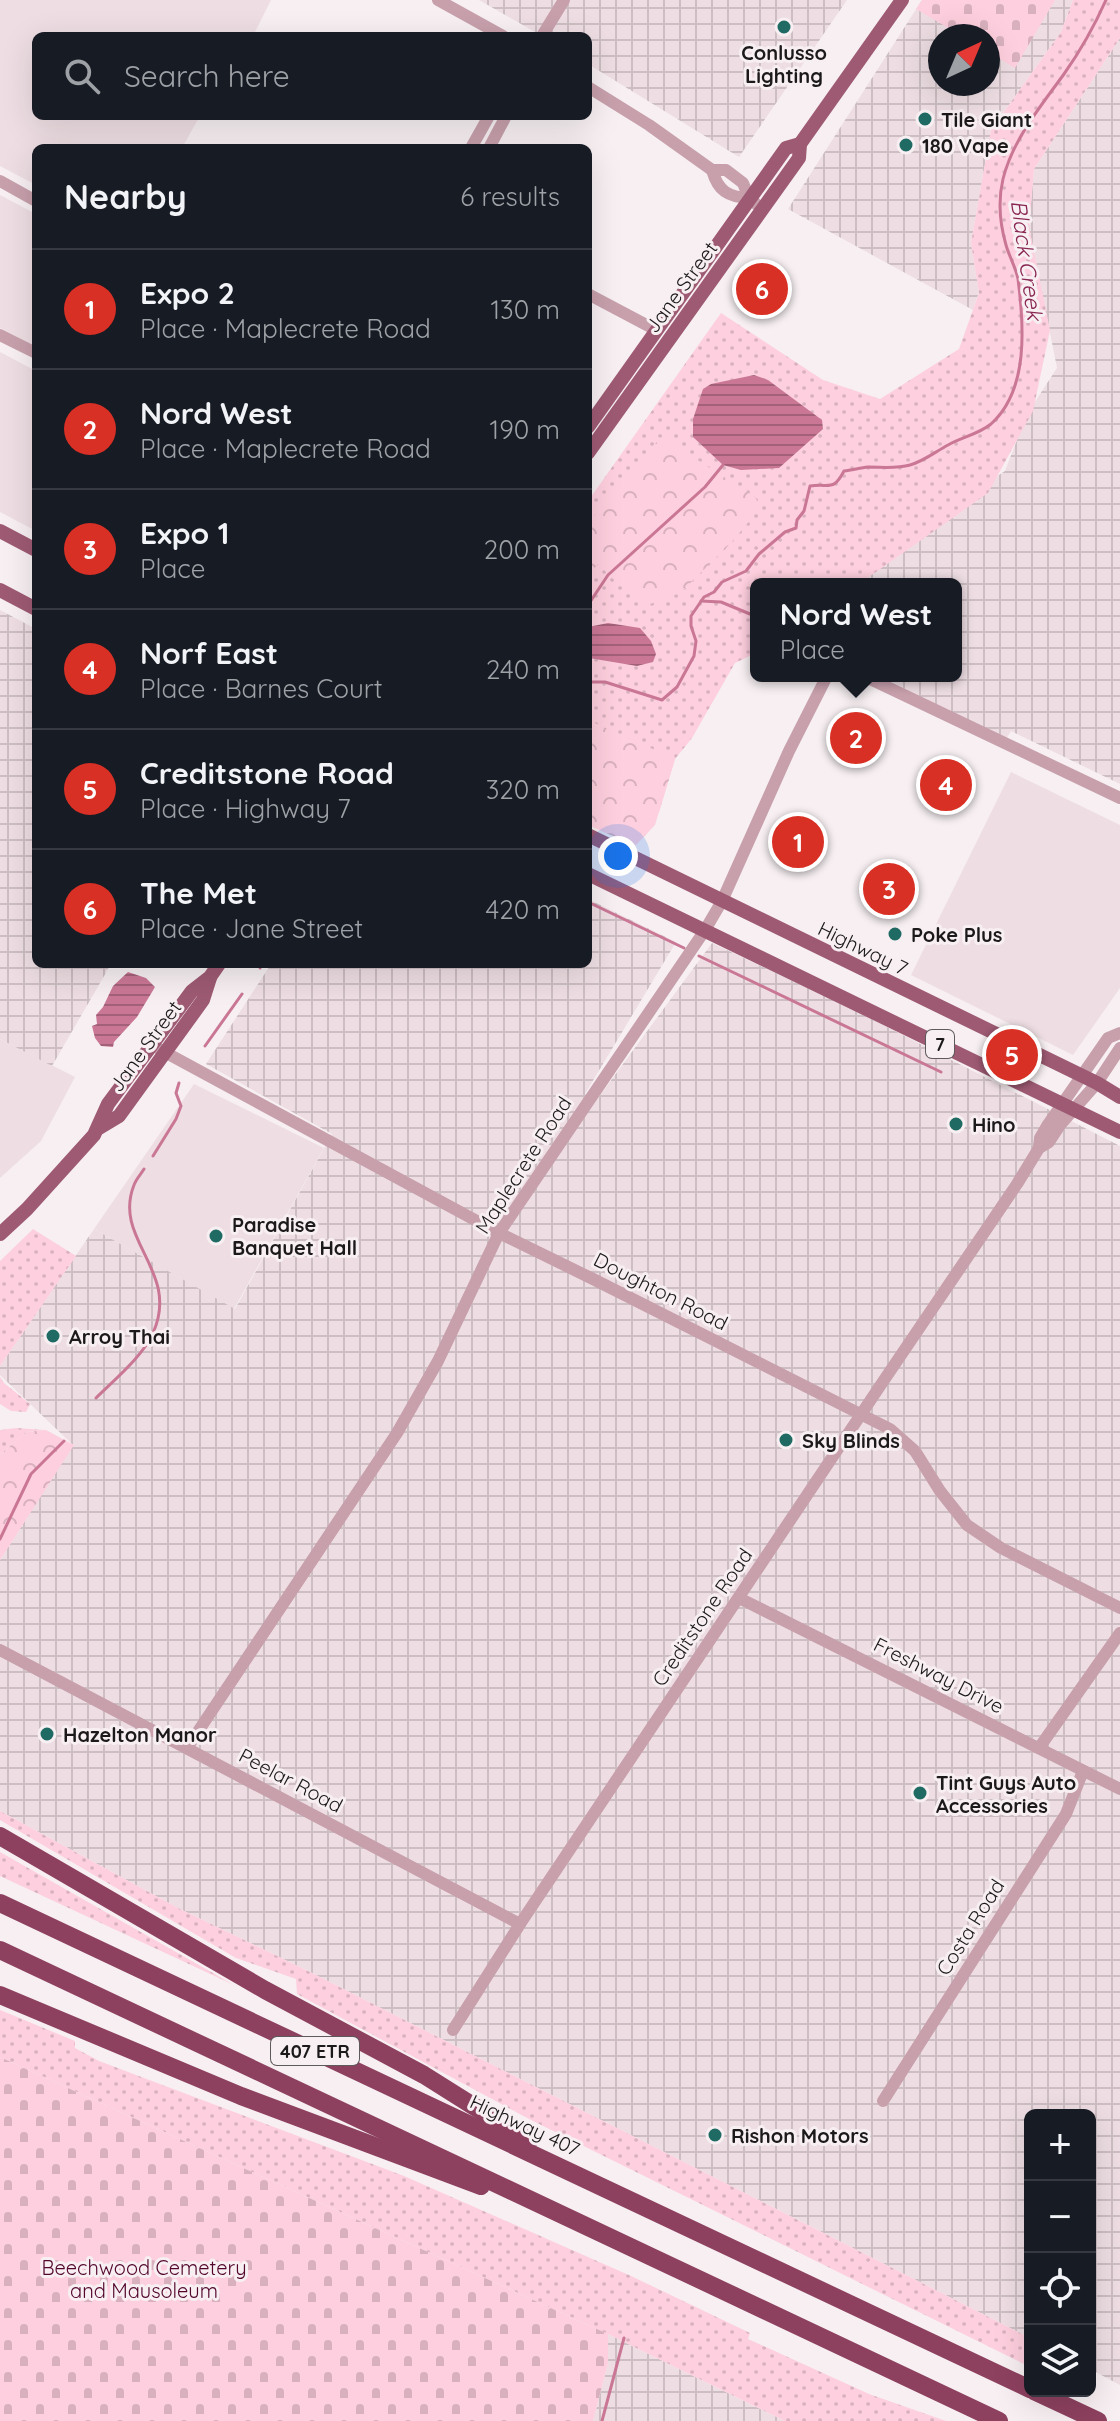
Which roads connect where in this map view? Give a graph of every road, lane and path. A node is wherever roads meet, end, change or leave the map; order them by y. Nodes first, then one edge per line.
1 (438, 0) edge
2 (564, 0) edge
3 (902, 0) edge
4 (496, 32) edge
5 (544, 32) edge
6 (592, 89) edge
7 (487, 120) edge
8 (504, 120) edge
9 (473, 144) edge
10 (491, 144) edge
11 (800, 144) junction
12 (0, 181) edge
13 (749, 198) junction
14 (32, 199) edge
15 (762, 209) junction
16 (592, 296) edge
17 (656, 330) junction
18 (0, 335) edge
19 (32, 351) edge
20 (592, 421) edge
21 (592, 447) edge
22 (0, 531) edge
23 (32, 548) edge
24 (0, 590) edge
25 (32, 607) edge
26 (824, 682) edge
27 (877, 682) edge
28 (1120, 798) edge
29 (592, 837) edge
30 (592, 876) edge
31 (722, 901) junction
32 (705, 930) junction
33 (216, 968) edge
34 (1120, 1033) edge
35 (1120, 1048) edge
36 (159, 1049) junction
37 (1082, 1076) junction
38 (1097, 1083) junction
39 (1120, 1097) edge
40 (1068, 1107) junction
41 (1120, 1132) edge
42 (499, 1233) junction
43 (0, 1234) edge
44 (861, 1414) junction
45 (739, 1598) junction
46 (1120, 1608) edge
47 (1120, 1633) edge
48 (0, 1650) edge
49 (187, 1748) junction
50 (1039, 1748) junction
51 (1083, 1771) junction
52 (1120, 1789) edge
53 (0, 1836) edge
54 (5, 1905) edge
55 (520, 1924) junction
56 (0, 1950) edge
57 (0, 1987) edge
58 (0, 1995) edge
59 (453, 2030) dead end
60 (90, 2032) junction
61 (883, 2101) dead end
62 (614, 2192) junction
63 (562, 2216) junction
64 (1024, 2386) edge
65 (1047, 2397) edge
66 (994, 2418) edge
67 (1098, 2421) edge

1 - 4 street
2 - 5 street
3 - 11 main road, Jane Street
6 - 13 street
7 - 9 street
8 - 10 street
11 - 13 main road, Jane Street
11 - 15 main road, Jane Street
12 - 14 street
13 - 15 street
13 - 17 main road, Jane Street
15 - 21 main road, Jane Street
16 - 17 street
17 - 20 main road, Jane Street
18 - 19 street
22 - 23 main road
24 - 25 main road
26 - 31 street, Maplecrete Road
27 - 28 street
29 - 31 main road, Highway 7 / 7
30 - 32 main road, 7
31 - 32 street, Maplecrete Road
31 - 37 main road, Highway 7 / 7
32 - 40 main road, 7
32 - 42 street, Maplecrete Road
33 - 36 main road, Jane Street
34 - 37 street, Creditstone Road
35 - 38 street, Creditstone Road
36 - 42 street, Doughton Road
36 - 43 main road, Jane Street
37 - 38 main road, Highway 7 / 7
37 - 40 street, Creditstone Road
38 - 39 main road, Highway 7 / 7
38 - 40 street, Creditstone Road
40 - 41 main road, 7
40 - 44 street, Creditstone Road
42 - 44 street, Doughton Road
42 - 49 street, Maplecrete Road
44 - 45 street, Creditstone Road
44 - 46 street, Doughton Road
45 - 50 street, Freshway Drive
45 - 55 street, Creditstone Road
47 - 50 street
48 - 49 street, Peelar Road
49 - 55 street, Peelar Road
50 - 51 street, Freshway Drive
51 - 52 street, Freshway Drive
51 - 61 street, Costa Road
53 - 62 highway
54 - 62 highway, Highway 407 / 407 ETR
55 - 59 street, Creditstone Road
56 - 63 highway, 407 ETR
57 - 60 highway
58 - 60 highway
60 - 63 highway
62 - 64 highway, Highway 407 / 407 ETR
63 - 66 highway, 407 ETR
65 - 67 highway, Highway 407 / 407 ETR

